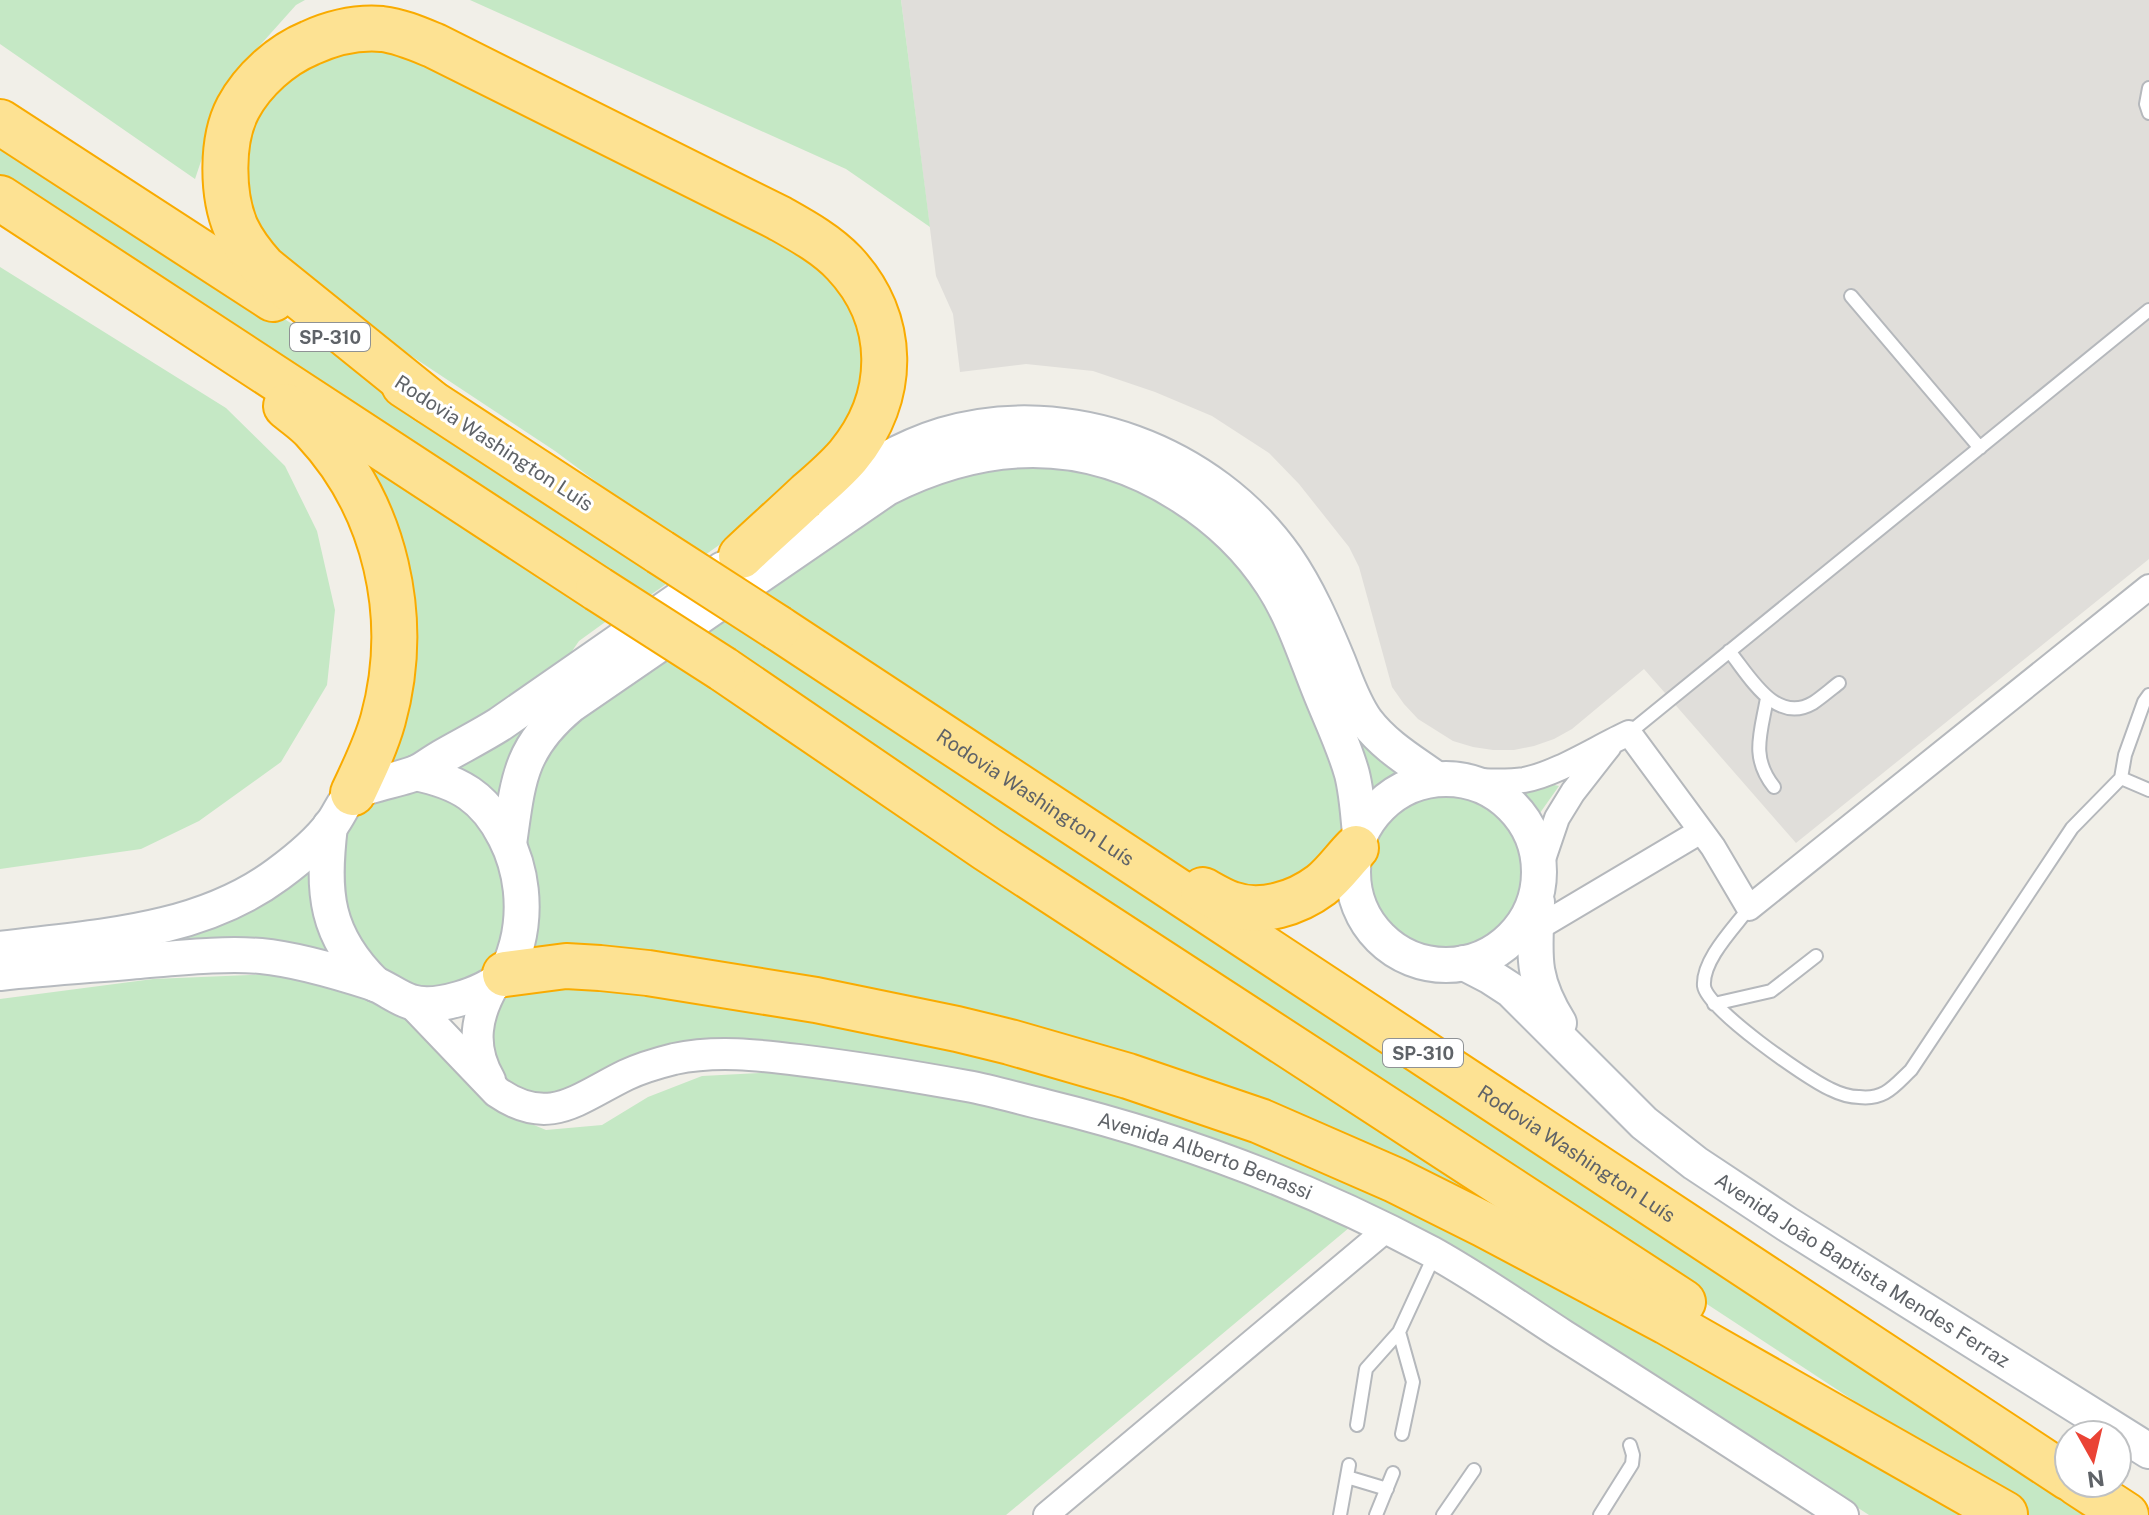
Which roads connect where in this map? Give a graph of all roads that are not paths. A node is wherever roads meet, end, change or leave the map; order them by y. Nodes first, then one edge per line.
1 (2149, 88) edge
2 (2149, 113) edge
3 (0, 122) edge
4 (0, 198) edge
5 (1851, 296) dead end
6 (2149, 310) edge
7 (177, 314) junction
8 (429, 401) junction
9 (1980, 448) junction
10 (741, 556) junction
11 (2149, 587) edge
12 (1729, 651) junction
13 (1839, 683) dead end
14 (2149, 695) edge
15 (1767, 698) junction
16 (1622, 736) junction
17 (416, 773) junction
18 (2121, 778) junction
19 (1452, 780) junction
20 (1774, 787) dead end
21 (2149, 790) edge
22 (1049, 806) junction
23 (342, 810) junction
24 (1701, 831) junction
25 (1358, 841) junction
26 (509, 844) junction
27 (1539, 882) junction
28 (1749, 908) junction
29 (1524, 934) junction
30 (0, 949) edge
31 (1816, 956) dead end
32 (1464, 963) junction
33 (0, 973) edge
34 (500, 978) junction
35 (375, 984) junction
36 (412, 1003) junction
37 (1714, 1004) junction
38 (1591, 1070) junction
39 (497, 1092) junction
40 (1387, 1229) junction
41 (1435, 1254) junction
42 (1399, 1332) junction
43 (1357, 1425) dead end
44 (1402, 1434) dead end
45 (1630, 1445) dead end
46 (2149, 1451) edge
47 (2053, 1467) edge
48 (1474, 1470) dead end
49 (1393, 1473) dead end
50 (1387, 1489) junction
51 (2102, 1499) edge
52 (2006, 1514) edge
53 (1046, 1515) edge
54 (1340, 1515) edge
55 (1376, 1515) edge
56 (1443, 1515) edge
57 (1600, 1515) edge
58 (1843, 1515) edge
59 (2126, 1515) edge

1 - 2 lane
3 - 8 highway, Rodovia Washington Luís / SP-310
4 - 7 highway
5 - 9 lane
6 - 9 lane
7 - 23 highway
7 - 52 highway, bridge
8 - 10 highway
8 - 22 highway, Rodovia Washington Luís / SP-310, bridge
9 - 12 lane
10 - 17 main road
10 - 19 main road
11 - 28 street
12 - 15 lane
12 - 16 lane
13 - 15 lane
14 - 18 lane
15 - 20 lane
16 - 19 street
16 - 24 street
16 - 27 street
17 - 23 main road
17 - 26 main road
18 - 21 lane
18 - 37 lane
19 - 25 main road
19 - 27 main road
22 - 25 highway
22 - 47 highway, Rodovia Washington Luís / SP-310
23 - 30 main road
23 - 35 main road
24 - 28 street
24 - 29 street
25 - 26 main road
25 - 32 main road
26 - 34 main road
27 - 29 main road
28 - 37 lane
29 - 32 main road
29 - 38 main road, Avenida João Baptista Mendes Ferraz
31 - 37 lane
32 - 38 main road, Avenida João Baptista Mendes Ferraz
33 - 35 main road
34 - 36 main road
34 - 39 street
34 - 52 highway
35 - 36 main road
36 - 39 street, Avenida Alberto Benassi
38 - 46 main road, Avenida João Baptista Mendes Ferraz
39 - 40 street, Avenida Alberto Benassi
40 - 41 street, Avenida Alberto Benassi
40 - 53 street
41 - 42 lane
41 - 58 street, Avenida Alberto Benassi
42 - 43 lane
42 - 44 lane
45 - 57 lane
48 - 56 lane
49 - 50 lane
50 - 54 lane
50 - 55 lane
51 - 59 highway

